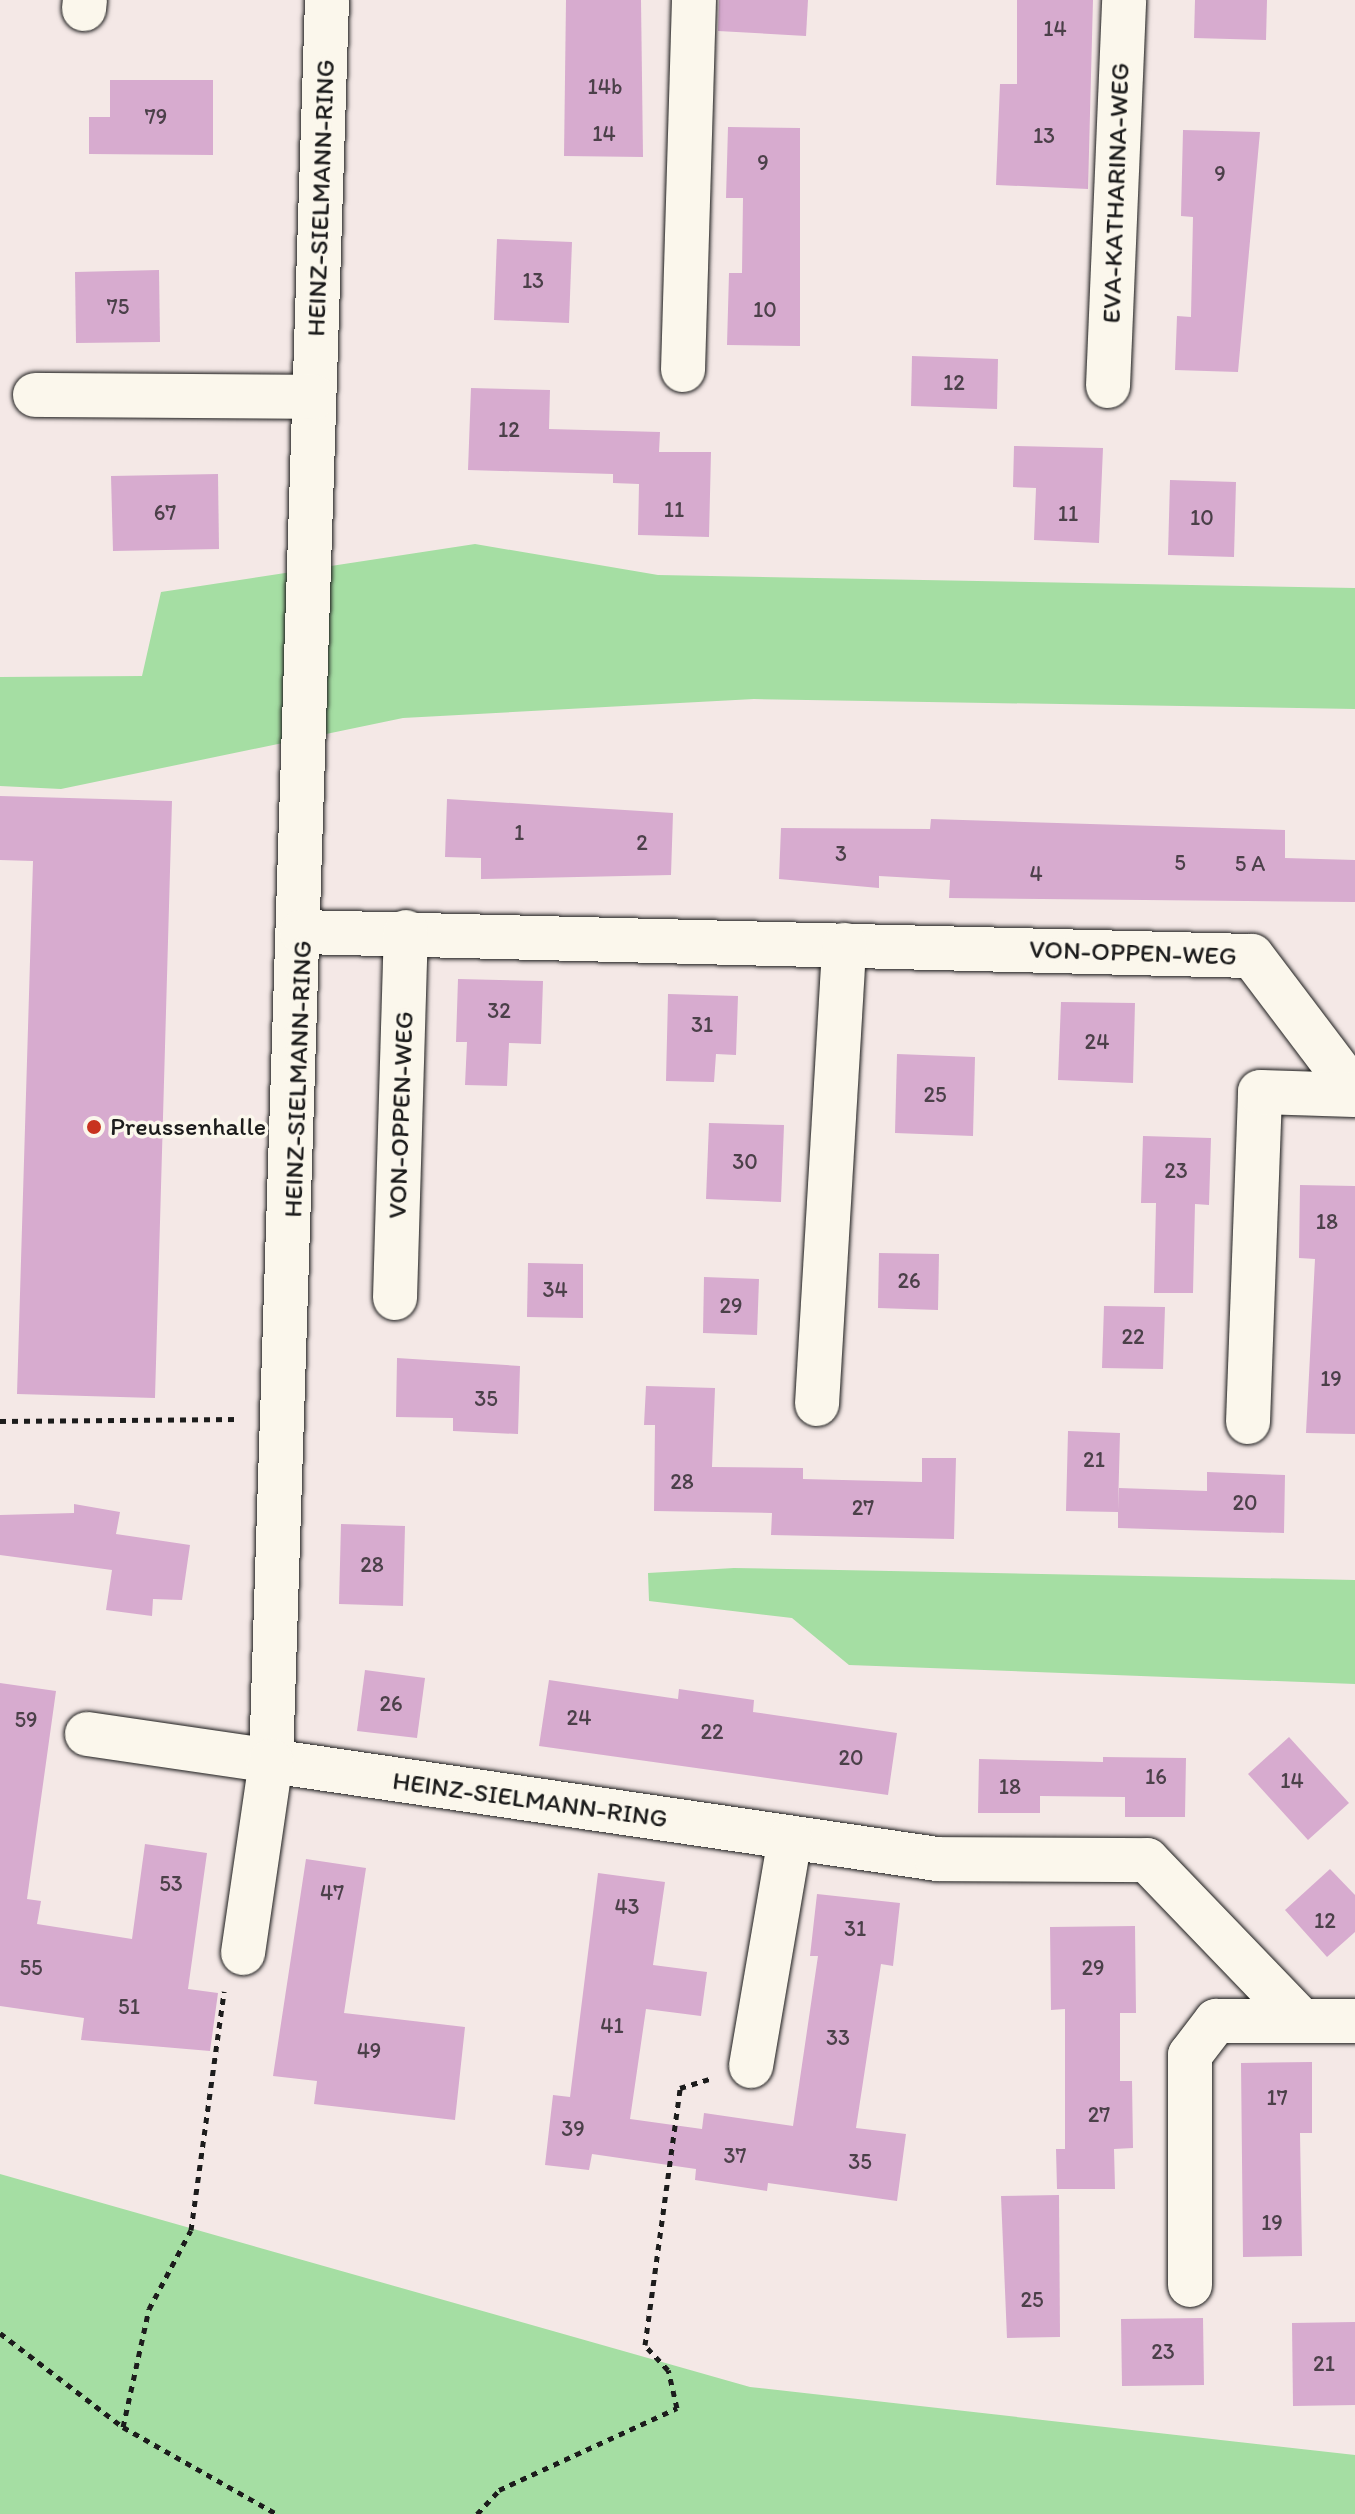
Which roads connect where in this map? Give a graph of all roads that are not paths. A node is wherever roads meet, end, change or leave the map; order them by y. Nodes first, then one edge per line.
1 (327, 0) edge
2 (694, 0) edge
3 (1124, 0) edge
4 (683, 370) dead end
5 (1108, 386) dead end
6 (35, 395) dead end
7 (314, 397) junction
8 (302, 932) junction
9 (406, 932) junction
10 (844, 945) junction
11 (1355, 1094) edge
12 (395, 1298) dead end
13 (817, 1404) dead end
14 (1248, 1422) dead end
15 (87, 1734) dead end
16 (271, 1761) junction
17 (790, 1839) junction
18 (243, 1953) road end
19 (1302, 2021) junction
20 (1355, 2021) edge
21 (751, 2066) road end
22 (1190, 2285) dead end

1 - 7 street, HEINZ-SIELMANN-RING
2 - 4 street
3 - 5 street, EVA-KATHARINA-WEG
6 - 7 street
7 - 8 street, HEINZ-SIELMANN-RING
8 - 9 street, VON-OPPEN-WEG
8 - 16 street, HEINZ-SIELMANN-RING
9 - 10 street, VON-OPPEN-WEG
9 - 12 street, VON-OPPEN-WEG
10 - 11 street, VON-OPPEN-WEG
10 - 13 street
11 - 14 street, VON-OPPEN-WEG
15 - 16 street, HEINZ-SIELMANN-RING
16 - 17 street, HEINZ-SIELMANN-RING
16 - 18 street, HEINZ-SIELMANN-RING
17 - 19 street, HEINZ-SIELMANN-RING
17 - 21 street
19 - 20 street
19 - 22 street

